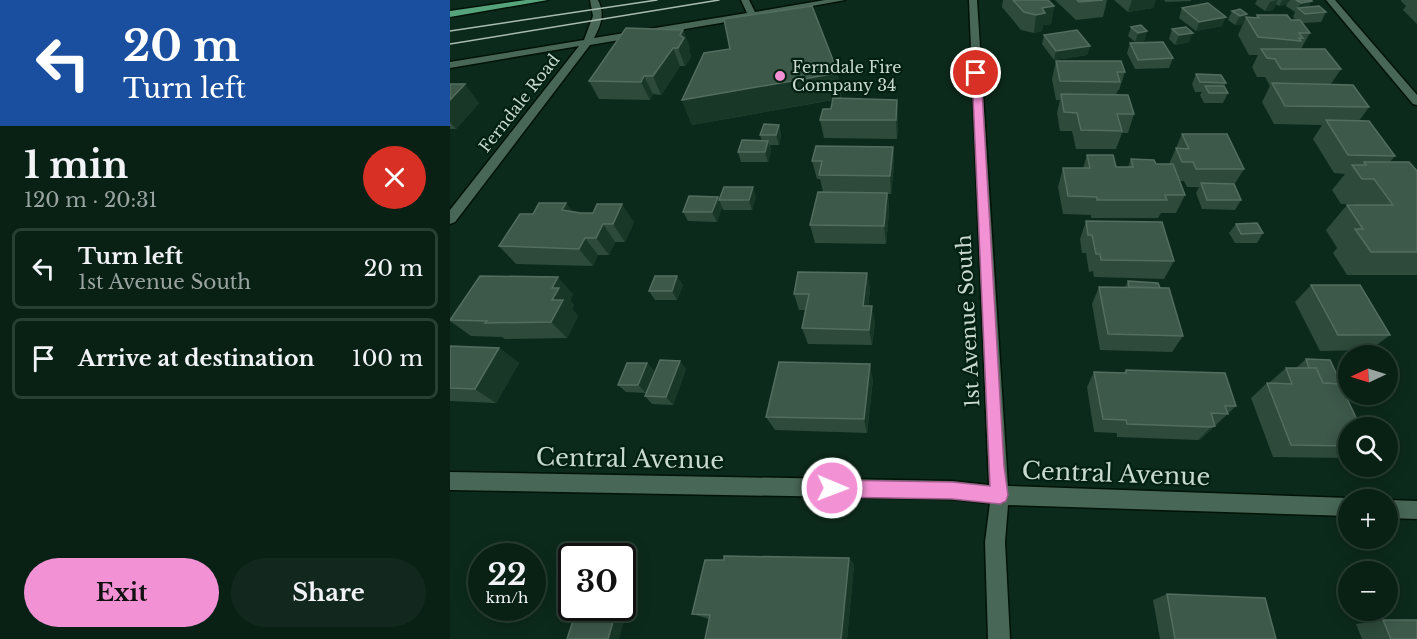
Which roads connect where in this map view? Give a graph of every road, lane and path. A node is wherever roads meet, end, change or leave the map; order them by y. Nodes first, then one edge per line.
1 (544, 0) edge
2 (594, 0) edge
3 (745, 0) edge
4 (842, 0) edge
5 (973, 0) edge
6 (1330, 0) edge
7 (450, 14) edge
8 (752, 14) junction
9 (763, 32) edge
10 (587, 42) junction
11 (450, 65) edge
12 (1417, 102) edge
13 (450, 219) edge
14 (450, 482) edge
15 (1000, 495) junction
16 (1338, 507) edge
17 (1398, 509) edge
18 (1417, 510) edge
19 (999, 639) edge

1 - 7 main road
2 - 10 street, Ferndale Road
3 - 8 street
4 - 8 street
5 - 15 street, 1st Avenue South
6 - 12 street
8 - 9 street
8 - 10 street
10 - 11 street
10 - 13 street, Ferndale Road
14 - 15 street, Central Avenue
15 - 16 street, Central Avenue
15 - 19 street, 1st Avenue South
17 - 18 street

